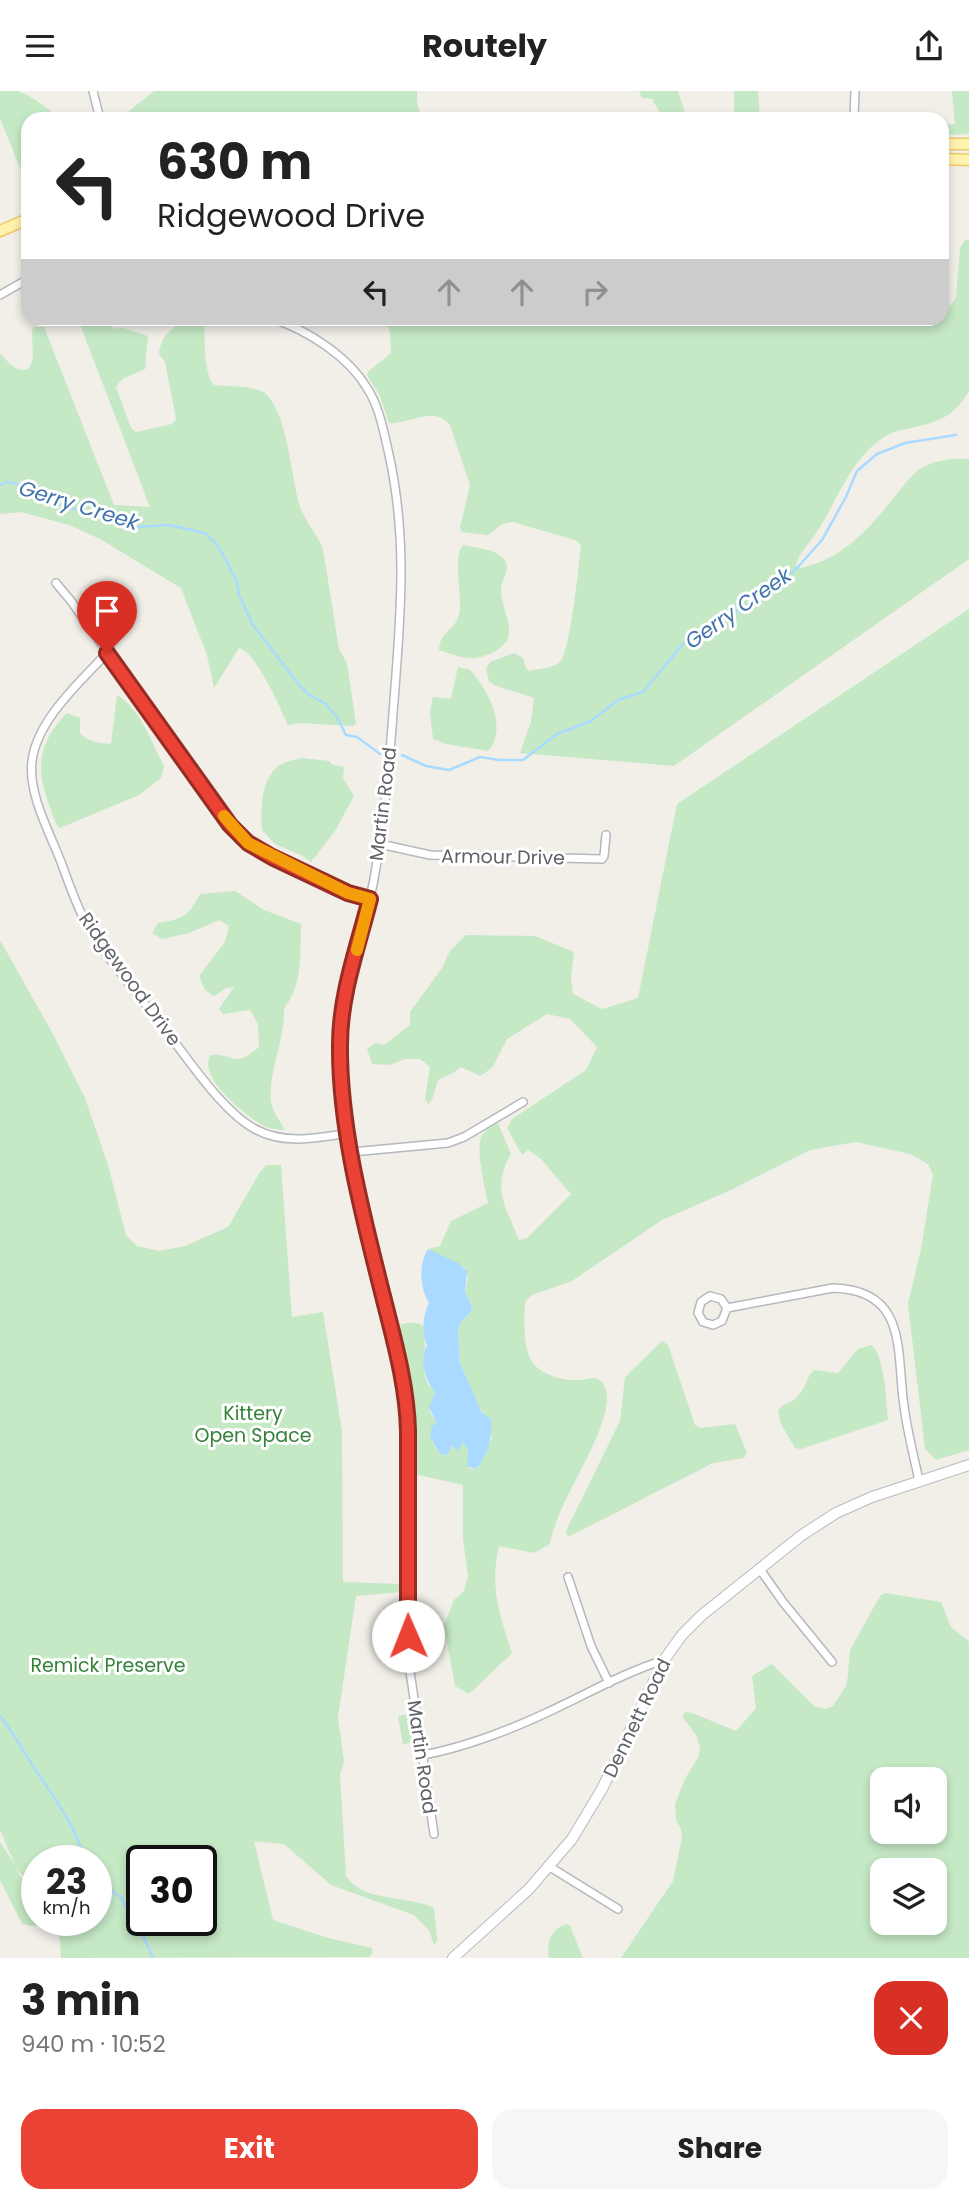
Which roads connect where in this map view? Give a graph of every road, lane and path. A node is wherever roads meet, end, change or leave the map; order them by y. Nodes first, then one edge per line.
1 (93, 91) edge
2 (855, 91) edge
3 (98, 112) edge
4 (854, 112) edge
5 (949, 144) edge
6 (969, 144) edge
7 (949, 159) edge
8 (969, 160) edge
9 (21, 222) edge
10 (0, 231) edge
11 (21, 283) edge
12 (0, 295) edge
13 (288, 326) edge
14 (56, 583) dead end
15 (107, 653) junction
16 (606, 835) dead end
17 (380, 844) junction
18 (370, 899) junction
19 (523, 1102) dead end
20 (348, 1133) junction
21 (352, 1152) junction
22 (727, 1308) junction
23 (969, 1465) edge
24 (919, 1481) junction
25 (759, 1568) junction
26 (568, 1577) dead end
27 (664, 1660) junction
28 (832, 1662) dead end
29 (609, 1683) junction
30 (423, 1755) junction
31 (433, 1834) dead end
32 (550, 1867) junction
33 (618, 1909) dead end
34 (453, 1958) edge

1 - 3 street
2 - 4 street
5 - 6 main road
7 - 8 main road
9 - 10 main road
11 - 12 street
13 - 17 street, Martin Road
14 - 15 street
15 - 18 street
15 - 20 street, Ridgewood Drive
16 - 17 street, Armour Drive
17 - 18 street, Martin Road
18 - 20 street, Martin Road
19 - 21 street
20 - 21 street, Martin Road
21 - 30 street, Martin Road
22 - 22 street
22 - 24 street
23 - 24 street, Dennett Road
24 - 25 street, Dennett Road
25 - 27 street, Dennett Road
25 - 28 street
26 - 29 street
27 - 29 street
27 - 32 street, Dennett Road
29 - 30 street
30 - 31 street, Martin Road
32 - 33 street
32 - 34 street, Dennett Road

